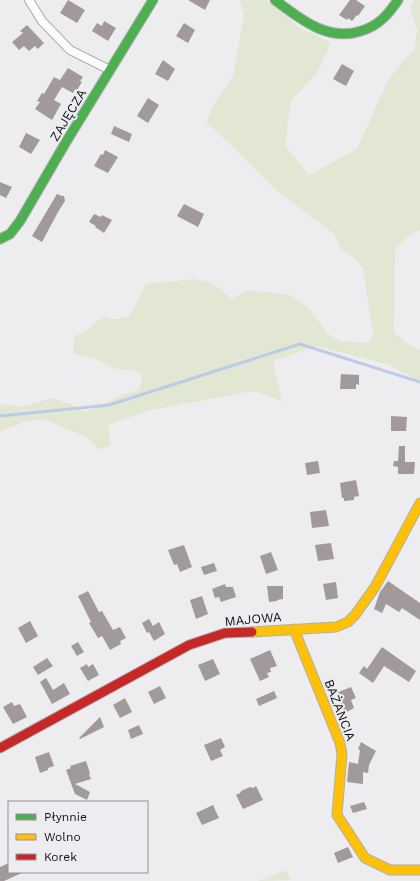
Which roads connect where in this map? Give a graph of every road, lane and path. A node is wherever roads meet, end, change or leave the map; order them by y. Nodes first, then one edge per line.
1 (29, 0) edge
2 (153, 0) edge
3 (275, 0) edge
4 (398, 0) edge
5 (110, 70) junction
6 (0, 239) edge
7 (420, 503) edge
8 (294, 629) junction
9 (0, 748) edge
10 (420, 870) edge

1 - 5 street
2 - 5 street, ZAJĘCZA
3 - 4 street
5 - 6 street, ZAJĘCZA
7 - 8 street, MAJOWA
8 - 9 street, MAJOWA
8 - 10 street, BAŻANCIA

